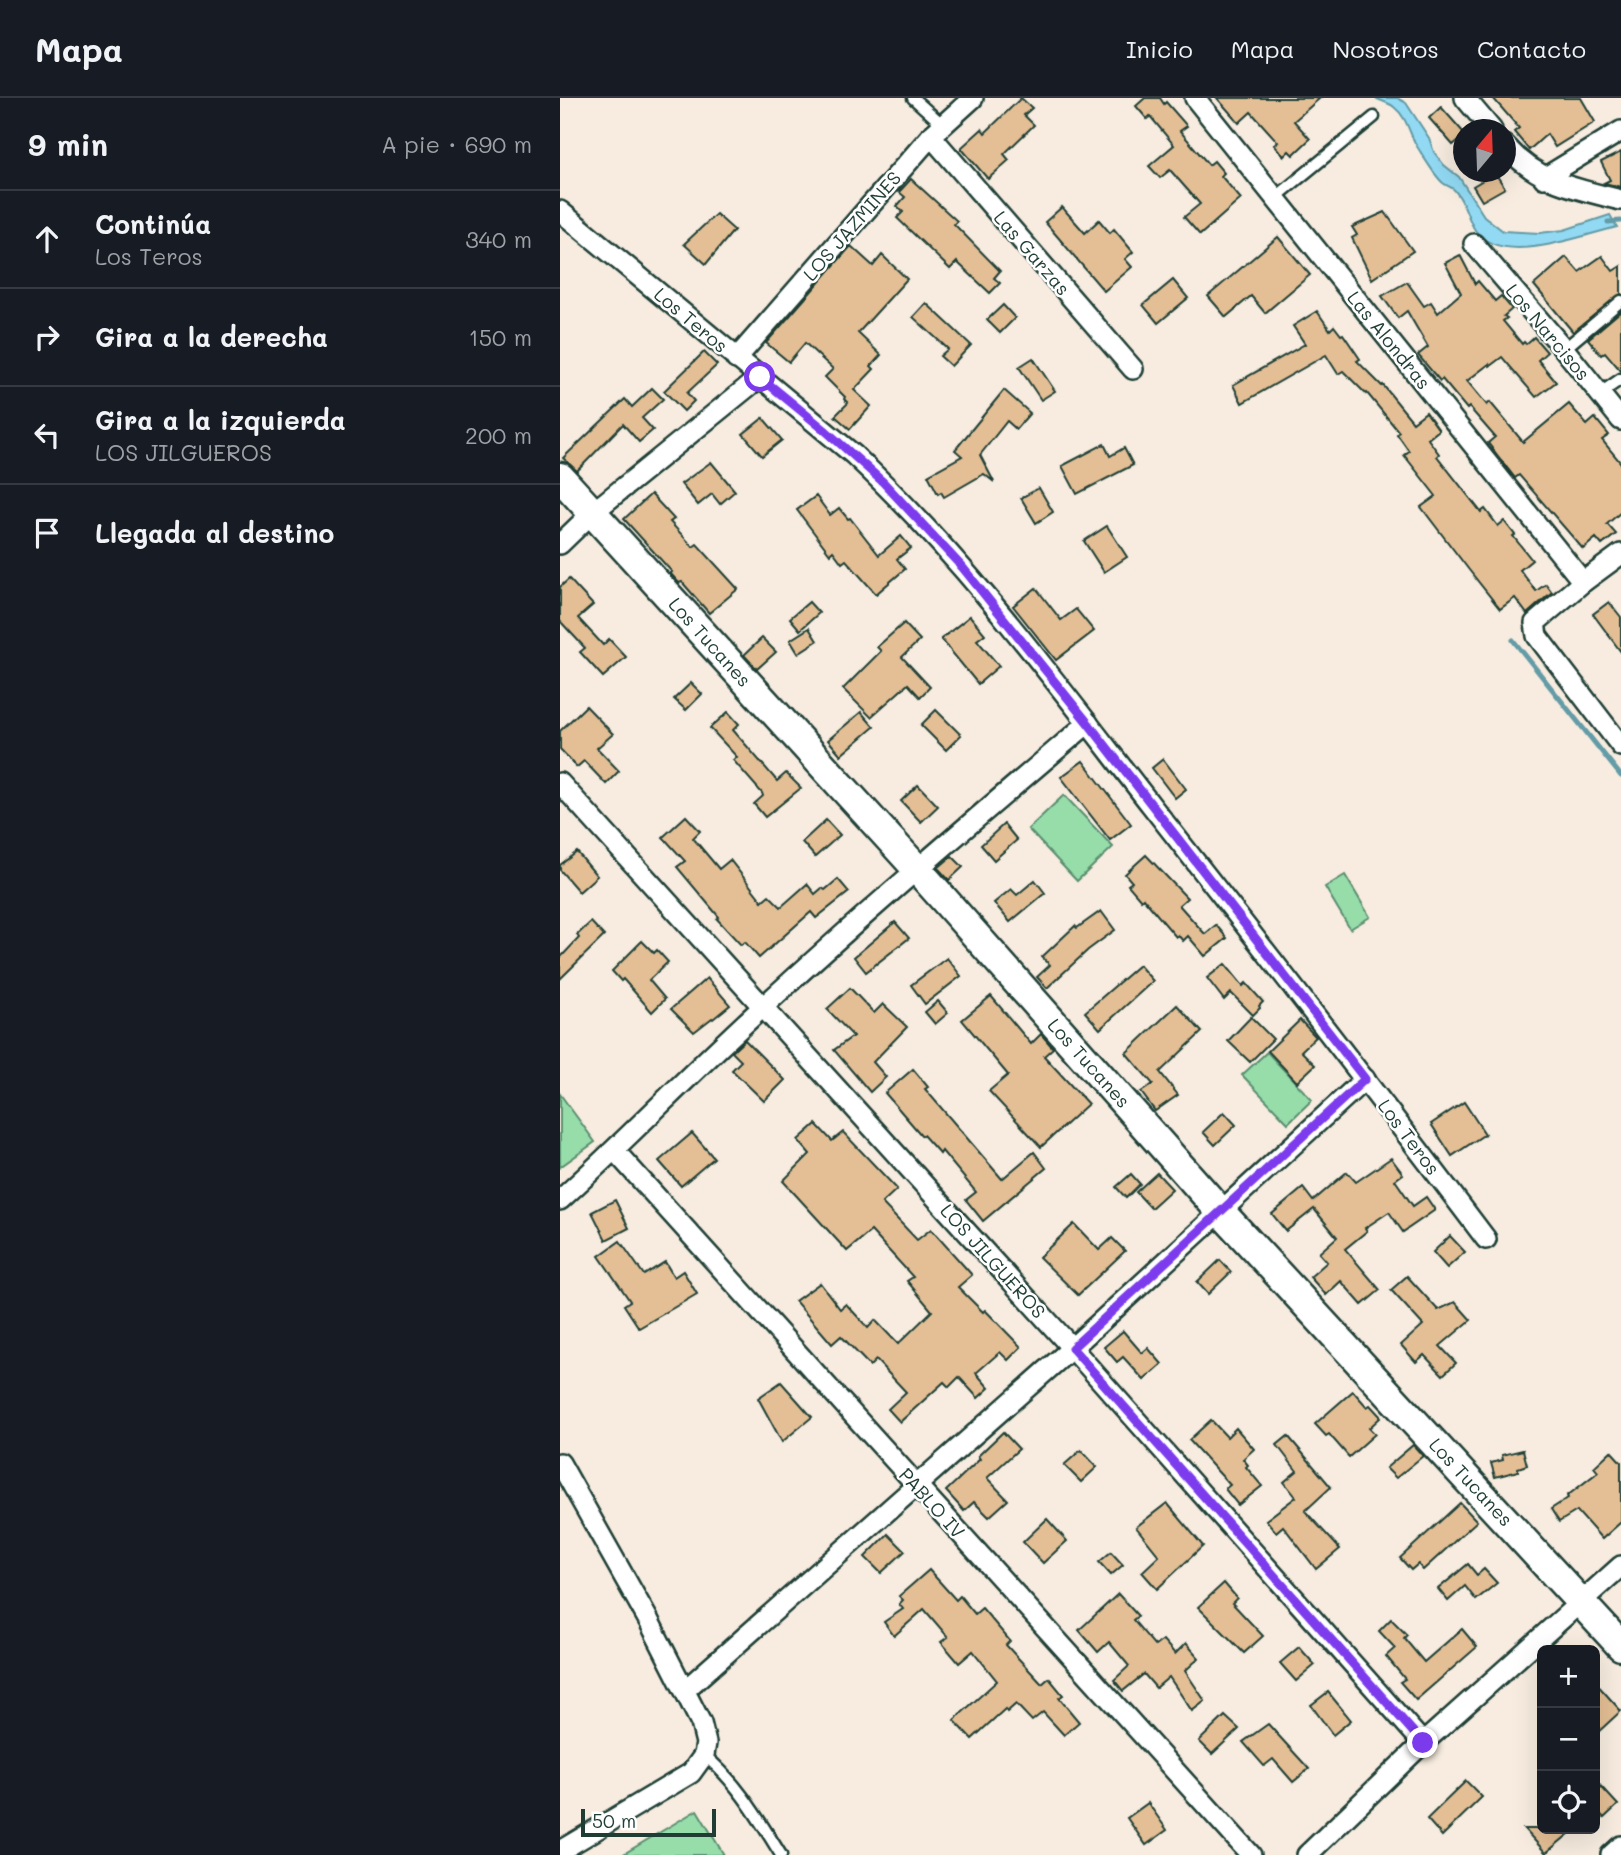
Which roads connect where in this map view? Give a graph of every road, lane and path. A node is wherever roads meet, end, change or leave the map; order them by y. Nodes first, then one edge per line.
1 (913, 98) edge
2 (973, 98) edge
3 (1195, 98) edge
4 (1465, 98) edge
5 (1374, 117) dead end
6 (1483, 119) edge
7 (937, 131) junction
8 (1621, 131) edge
9 (1516, 158) edge
10 (1544, 178) junction
11 (1275, 198) junction
12 (1621, 200) edge
13 (560, 211) edge
14 (1474, 244) dead end
15 (1621, 301) edge
16 (1563, 349) junction
17 (736, 359) junction
18 (1133, 369) dead end
19 (760, 377) junction
20 (1621, 379) edge
21 (1599, 394) junction
22 (1621, 420) edge
23 (560, 477) edge
24 (593, 513) junction
25 (560, 544) edge
26 (1621, 554) edge
27 (1583, 582) junction
28 (1088, 723) junction
29 (1621, 746) edge
30 (560, 783) edge
31 (917, 869) junction
32 (762, 1007) junction
33 (1365, 1079) junction
34 (615, 1151) junction
35 (560, 1200) edge
36 (1220, 1211) junction
37 (1486, 1239) dead end
38 (1072, 1348) junction
39 (560, 1463) edge
40 (917, 1486) junction
41 (1621, 1566) edge
42 (1581, 1602) junction
43 (1621, 1646) edge
44 (685, 1690) junction
45 (1423, 1743) junction
46 (704, 1755) junction
47 (1621, 1846) edge
48 (560, 1851) edge
49 (781, 1855) edge
50 (1251, 1855) edge
51 (1307, 1855) edge
52 (1611, 1855) edge

1 - 7 lane, Las Garzas
2 - 7 street, LOS JAZMINES
3 - 11 street, Las Alondras
4 - 6 street
5 - 11 lane
7 - 17 street, LOS JAZMINES
7 - 18 street, Las Garzas
8 - 10 street
9 - 10 street
10 - 12 street
11 - 27 street, Las Alondras
13 - 17 street, Los Teros
14 - 16 street, Los Narcisos
15 - 16 lane
16 - 21 street, Los Narcisos
17 - 19 street, Los Teros
19 - 24 street
19 - 28 street, Los Teros
20 - 21 lane
21 - 22 street, Los Narcisos
23 - 24 street, Los Tucanes
24 - 25 street
24 - 31 street, Los Tucanes
26 - 27 street
27 - 29 street
28 - 31 street
28 - 33 street, Los Teros
30 - 32 street, LOS JILGUEROS
31 - 32 street
31 - 36 street, Los Tucanes
32 - 34 street
32 - 38 street, LOS JILGUEROS
33 - 36 street
33 - 37 street, Los Teros
34 - 35 street
34 - 40 street, PABLO IV
36 - 38 street
36 - 42 street, Los Tucanes
38 - 40 street
38 - 45 street, LOS JILGUEROS
39 - 44 street
40 - 44 street
40 - 50 street, PABLO IV
41 - 42 street
42 - 43 street, Los Tucanes
42 - 45 street
44 - 46 street
45 - 51 street
46 - 48 street
46 - 49 lane
47 - 52 street

